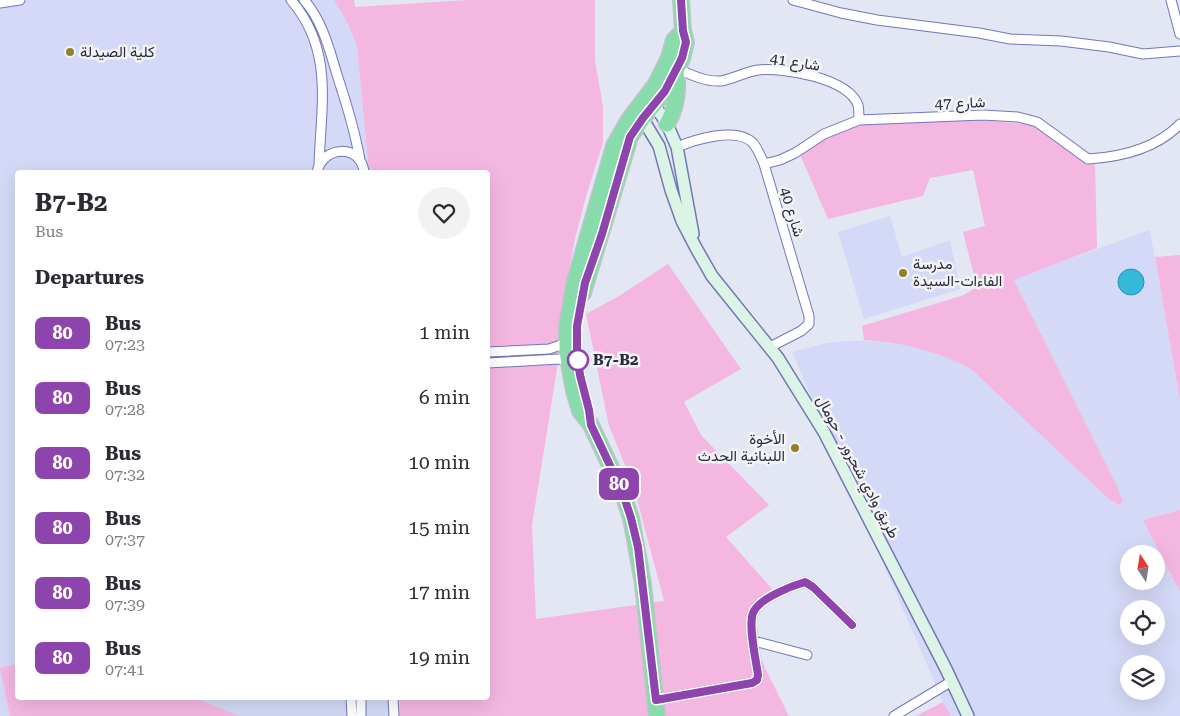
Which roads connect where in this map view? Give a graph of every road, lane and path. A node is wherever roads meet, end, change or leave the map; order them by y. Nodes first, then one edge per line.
1 (20, 0) edge
2 (291, 0) edge
3 (304, 0) edge
4 (681, 0) edge
5 (793, 0) edge
6 (1171, 0) edge
7 (0, 3) edge
8 (683, 31) junction
9 (1180, 34) edge
10 (1180, 51) edge
11 (676, 70) junction
12 (652, 100) junction
13 (640, 114) junction
14 (860, 120) junction
15 (667, 124) junction
16 (1180, 124) edge
17 (676, 147) junction
18 (360, 160) junction
19 (764, 164) junction
20 (318, 169) edge
21 (363, 170) edge
22 (696, 248) junction
23 (572, 338) junction
24 (770, 347) junction
25 (490, 352) edge
26 (573, 361) junction
27 (490, 363) edge
28 (852, 625) dead end
29 (754, 641) junction
30 (807, 655) dead end
31 (952, 681) junction
32 (351, 700) edge
33 (361, 700) edge
34 (393, 700) edge
35 (656, 700) junction
36 (352, 716) edge
37 (361, 716) edge
38 (394, 716) edge
39 (657, 716) edge
40 (894, 716) edge
41 (968, 716) edge

1 - 7 street
2 - 20 street
3 - 18 street
4 - 8 highway
5 - 10 street
6 - 9 street
8 - 11 highway
8 - 12 highway
11 - 12 highway
11 - 14 street, شارع 41
11 - 15 highway
12 - 13 highway
12 - 15 main road, طريق وادي شحرور - حومال
13 - 22 main road, طريق وادي شحرور - حومال
13 - 23 highway
14 - 16 street, شارع 47
14 - 19 street, شارع 47
15 - 17 main road, طريق وادي شحرور - حومال
17 - 19 street, شارع 40
17 - 22 main road, طريق وادي شحرور - حومال
18 - 20 street
18 - 21 street
19 - 24 street, شارع 40
22 - 24 main road, طريق وادي شحرور - حومال
23 - 25 street
23 - 26 highway
24 - 31 main road, طريق وادي شحرور - حومال
26 - 27 street
26 - 35 highway
28 - 29 street
29 - 30 street
29 - 35 street
31 - 40 street
31 - 41 main road, طريق وادي شحرور - حومال
32 - 36 street
33 - 37 street
34 - 38 street
35 - 39 highway

